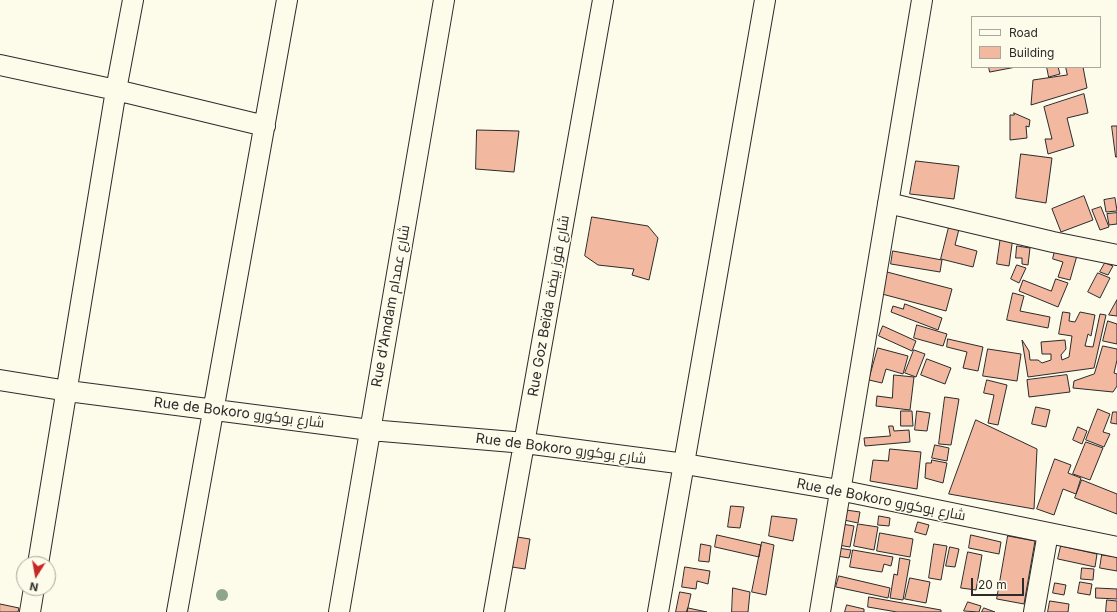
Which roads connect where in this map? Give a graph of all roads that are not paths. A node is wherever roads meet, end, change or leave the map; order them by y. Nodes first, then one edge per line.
1 (133, 0) edge
2 (287, 0) edge
3 (444, 0) edge
4 (603, 0) edge
5 (765, 0) edge
6 (922, 0) edge
7 (0, 65) edge
8 (116, 90) junction
9 (264, 126) junction
10 (888, 204) junction
11 (1117, 255) edge
12 (0, 380) edge
13 (68, 391) junction
14 (213, 410) junction
15 (370, 430) junction
16 (524, 443) junction
17 (685, 464) junction
18 (839, 490) junction
19 (1048, 533) junction
20 (1117, 547) edge
21 (39, 556) edge
22 (33, 596) edge
23 (30, 612) edge
24 (177, 612) edge
25 (339, 612) edge
26 (494, 612) edge
27 (658, 612) edge
28 (820, 612) edge
29 (1034, 612) edge

1 - 8 street
2 - 9 street
3 - 15 street, Rue d'Amdam شارع عمدام
4 - 16 street, Rue Goz Beïda شارع قوز بيضة
5 - 17 street
6 - 10 street
7 - 8 street
8 - 9 street
8 - 13 street
9 - 14 street
10 - 11 street
10 - 18 street
12 - 13 street, Rue de Bokoro شارع بوكورو
13 - 14 street, Rue de Bokoro شارع بوكورو
13 - 21 street
14 - 15 street, Rue de Bokoro شارع بوكورو
14 - 24 street
15 - 16 street, Rue de Bokoro شارع بوكورو
15 - 25 street, Rue d'Amdam شارع عمدام
16 - 17 street, Rue de Bokoro شارع بوكورو
16 - 26 street, Rue Goz Beïda شارع قوز بيضة
17 - 18 street, Rue de Bokoro شارع بوكورو
17 - 27 street
18 - 19 street, Rue de Bokoro شارع بوكورو
18 - 28 street
19 - 20 street, Rue de Bokoro شارع بوكورو
19 - 29 street
22 - 23 street

